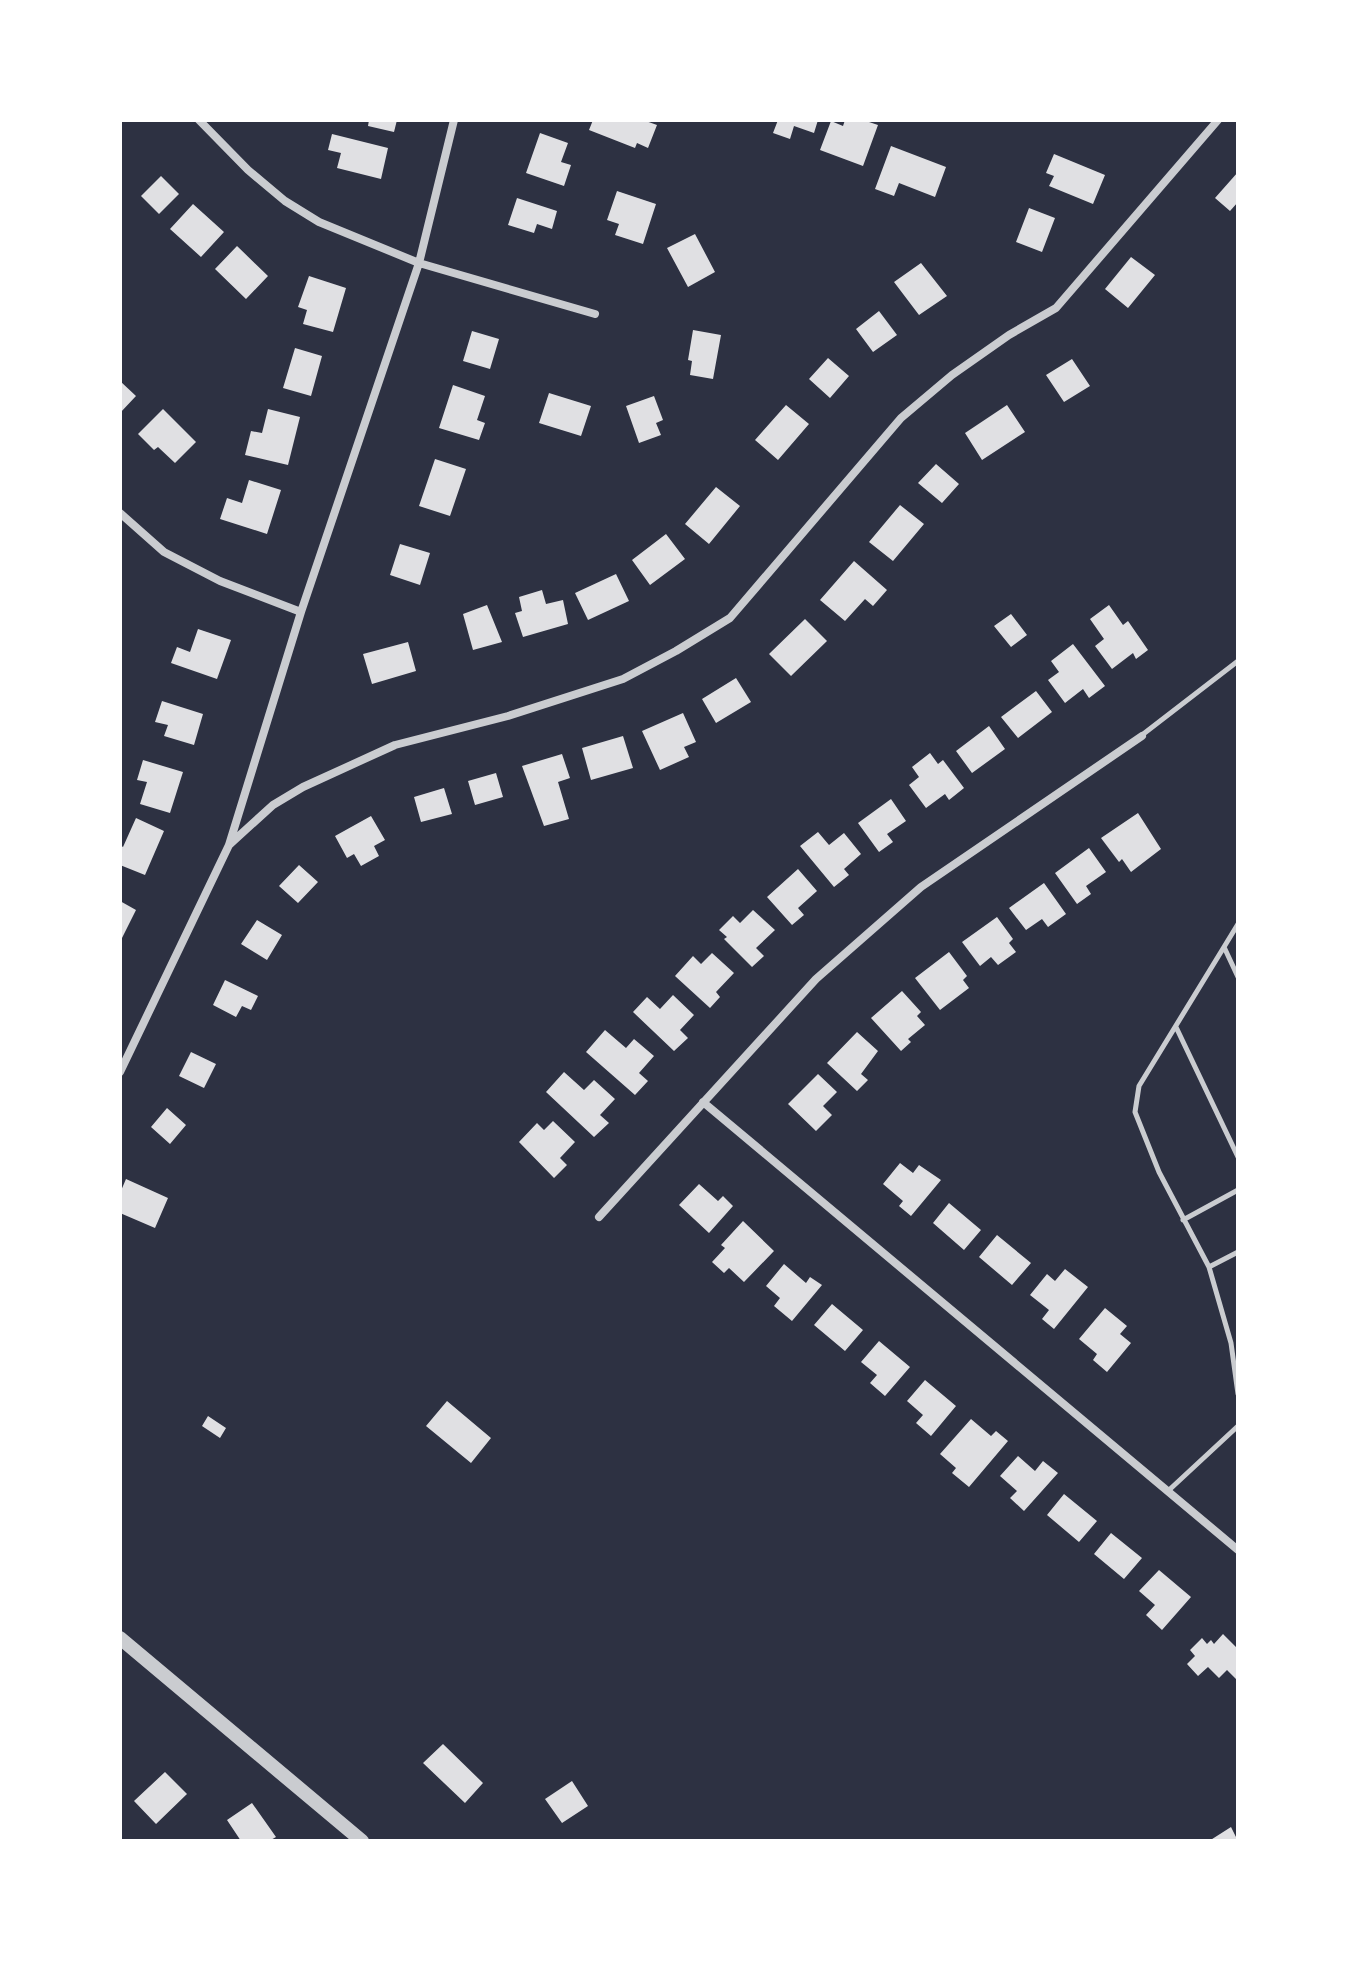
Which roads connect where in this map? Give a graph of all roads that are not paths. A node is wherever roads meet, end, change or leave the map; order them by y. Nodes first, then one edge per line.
1 (199, 120) edge
2 (454, 120) edge
3 (1218, 120) edge
4 (419, 263) junction
5 (595, 314) dead end
6 (120, 513) edge
7 (301, 612) junction
8 (1238, 661) edge
9 (1142, 736) joint
10 (229, 845) junction
11 (1238, 924) edge
12 (1224, 947) junction
13 (1238, 977) edge
14 (1176, 1027) junction
15 (120, 1072) edge
16 (703, 1102) junction
17 (1238, 1157) edge
18 (1238, 1190) edge
19 (599, 1217) dead end
20 (1183, 1220) junction
21 (1238, 1252) edge
22 (1209, 1267) junction
23 (1238, 1394) edge
24 (1238, 1426) edge
25 (1168, 1491) junction
26 (1238, 1550) edge
27 (120, 1638) edge
28 (362, 1841) edge

1 - 4 street
2 - 4 street
3 - 10 street
4 - 5 street
4 - 7 street
6 - 7 street
7 - 10 street
8 - 9 lane
9 - 16 street
10 - 15 street
11 - 12 lane
12 - 13 lane
12 - 14 lane
14 - 17 lane
14 - 20 lane
16 - 19 street
16 - 25 street
18 - 20 lane
20 - 22 lane
21 - 22 lane
22 - 23 lane
24 - 25 lane
25 - 26 street
27 - 28 street

